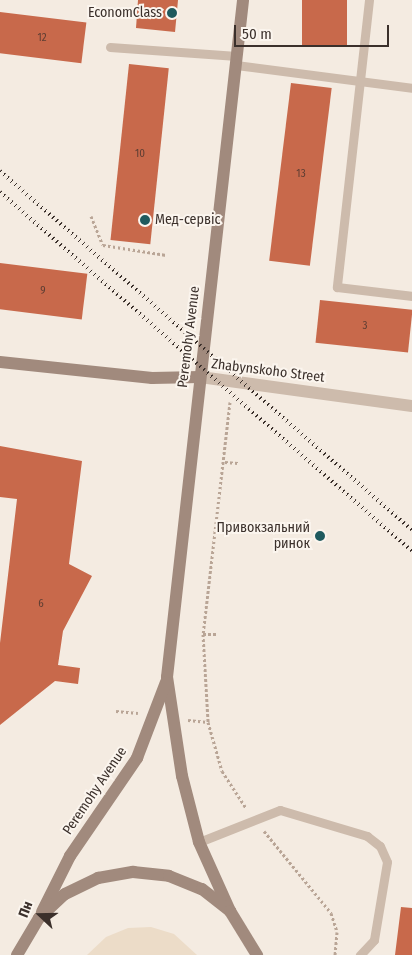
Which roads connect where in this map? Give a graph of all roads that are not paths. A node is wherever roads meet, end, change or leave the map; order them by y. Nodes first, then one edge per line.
1 (243, 0) edge
2 (369, 0) edge
3 (110, 47) dead end
4 (237, 60) junction
5 (360, 81) junction
6 (412, 88) edge
7 (412, 296) edge
8 (0, 362) edge
9 (200, 377) junction
10 (412, 406) edge
11 (168, 677) junction
12 (199, 842) junction
13 (230, 911) junction
14 (39, 918) junction
15 (17, 955) edge
16 (257, 955) edge
17 (360, 955) edge

1 - 4 main road, Peremohy Avenue
2 - 5 lane
3 - 4 lane
4 - 5 lane
4 - 9 main road, Peremohy Avenue
5 - 6 lane
5 - 7 lane
8 - 9 main road, Zhabynskoho Street
9 - 10 street, Zhabynskoho Street
9 - 11 main road, Peremohy Avenue
11 - 12 main road, Peremohy Avenue
11 - 14 main road, Peremohy Avenue
12 - 13 main road, Peremohy Avenue
12 - 17 lane
13 - 14 main road
13 - 16 main road
14 - 15 main road

